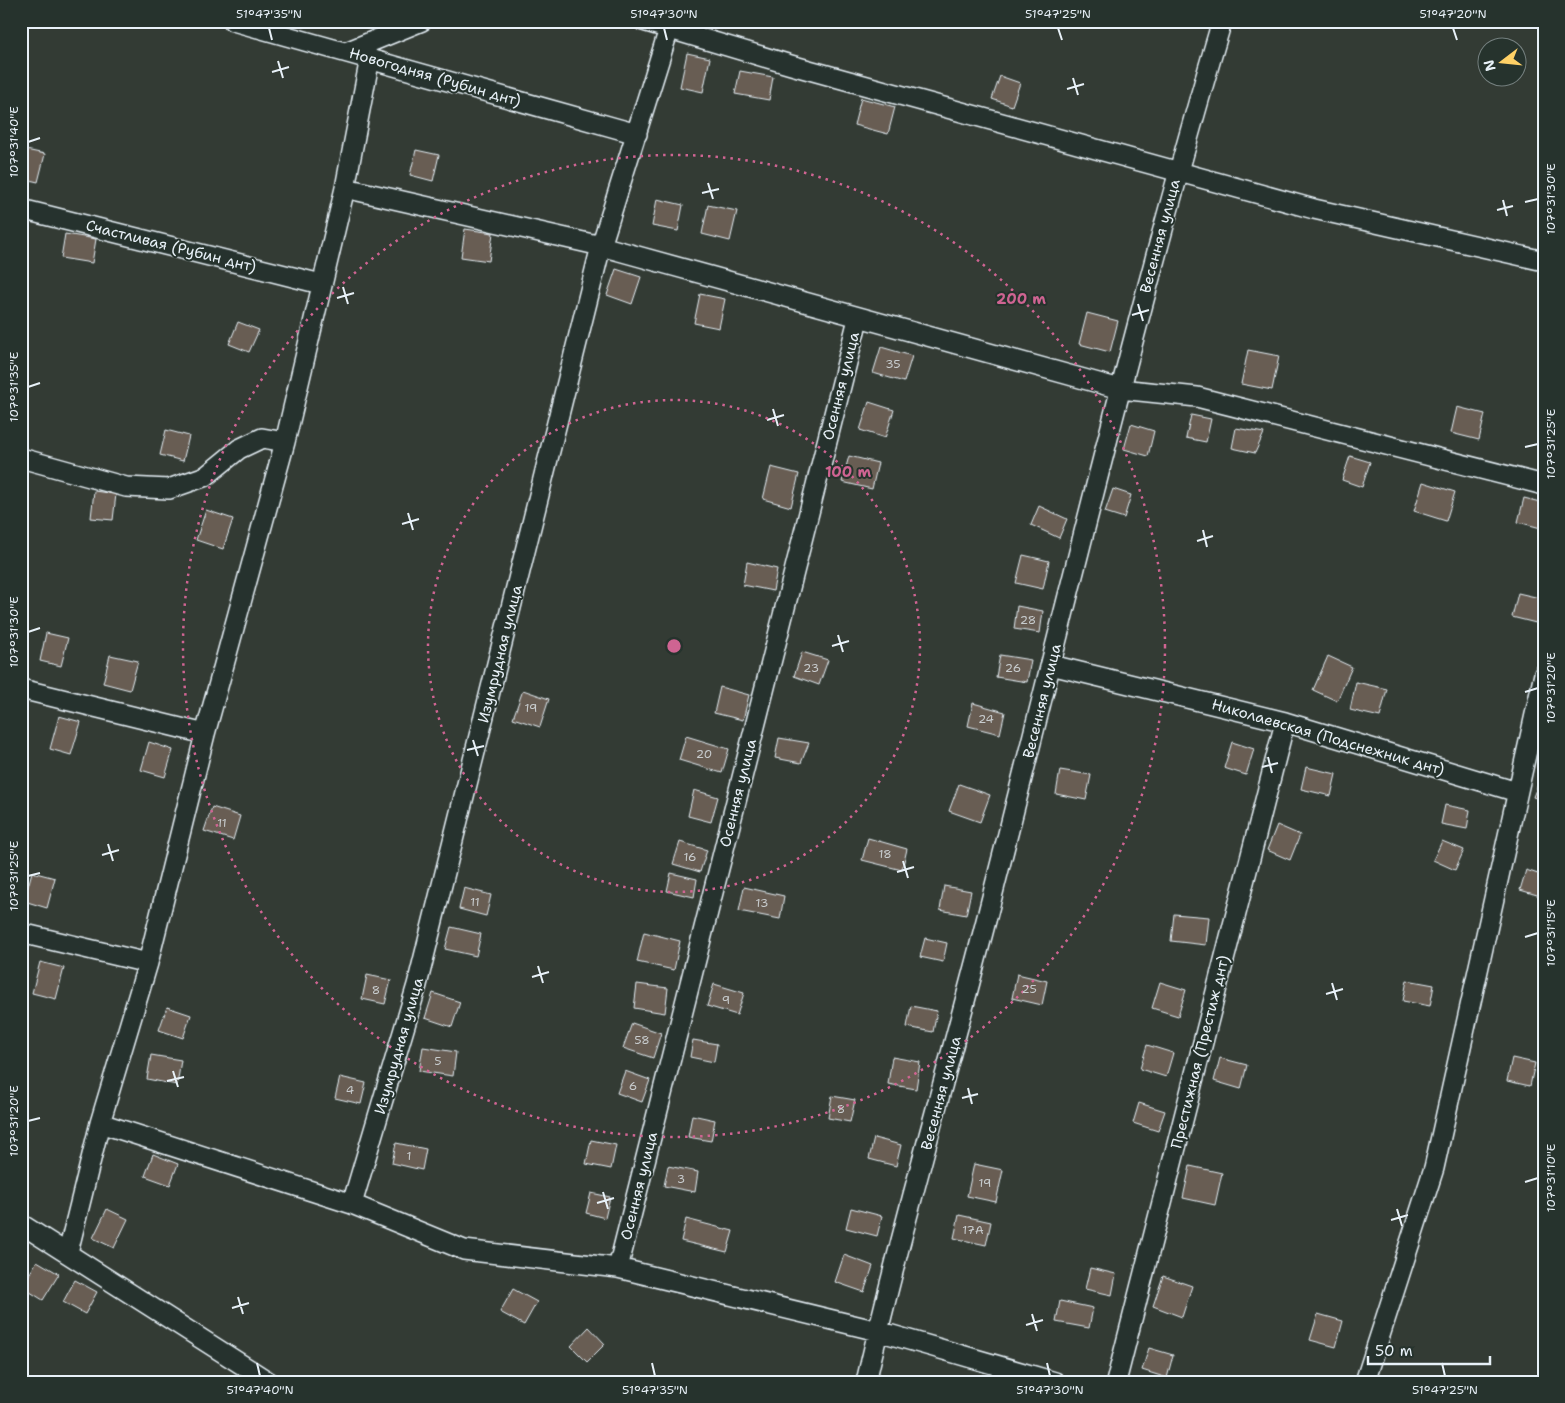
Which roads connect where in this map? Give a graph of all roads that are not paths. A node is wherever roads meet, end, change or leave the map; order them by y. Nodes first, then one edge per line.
1 (233, 21) edge
2 (422, 21) edge
3 (643, 21) edge
4 (1222, 21) edge
5 (675, 25) edge
6 (282, 28) edge
7 (346, 52) junction
8 (370, 58) junction
9 (637, 134) junction
10 (1178, 170) junction
11 (345, 188) junction
12 (21, 209) edge
13 (601, 246) junction
14 (1544, 261) edge
15 (321, 284) junction
16 (858, 319) junction
17 (1120, 389) junction
18 (285, 442) junction
19 (21, 458) edge
20 (1544, 486) edge
21 (1051, 665) junction
22 (1544, 674) edge
23 (21, 689) edge
24 (1285, 722) junction
25 (205, 734) junction
26 (1517, 792) junction
27 (21, 933) edge
28 (148, 963) junction
29 (100, 1123) junction
30 (352, 1204) junction
31 (21, 1224) edge
32 (68, 1252) junction
33 (618, 1268) junction
34 (878, 1331) junction
35 (269, 1382) edge
36 (866, 1382) edge
37 (1055, 1382) edge
38 (1116, 1382) edge
39 (1365, 1382) edge

1 - 6 street, Новогодняя (Рубин днт)
2 - 7 street
3 - 5 street
4 - 10 street, Весенняя улица
5 - 9 street, Изумрудная улица
5 - 10 street
6 - 7 street, Новогодняя (Рубин днт)
7 - 8 street, Новогодняя (Рубин днт)
8 - 9 street, Новогодняя (Рубин днт)
8 - 11 street
9 - 13 street, Изумрудная улица
10 - 14 street
10 - 17 street, Весенняя улица
11 - 13 street
11 - 15 street
12 - 15 street, Счастливая (Рубин днт)
13 - 16 street
13 - 30 street, Изумрудная улица
15 - 18 street
16 - 17 street
16 - 33 street, Осенняя улица
17 - 20 street
17 - 21 street, Весенняя улица
18 - 19 street
18 - 25 street
21 - 24 street, Николаевская (Подснежник днт)
21 - 34 street, Весенняя улица
22 - 26 street
23 - 25 street
24 - 26 street, Николаевская (Подснежник днт)
24 - 38 street, Престижная (Престиж днт)
25 - 28 street
26 - 39 street
27 - 28 street
28 - 29 street
29 - 30 street
29 - 32 street
30 - 33 street
31 - 32 street
32 - 35 street
33 - 34 street
34 - 36 street, Весенняя улица
34 - 37 street

